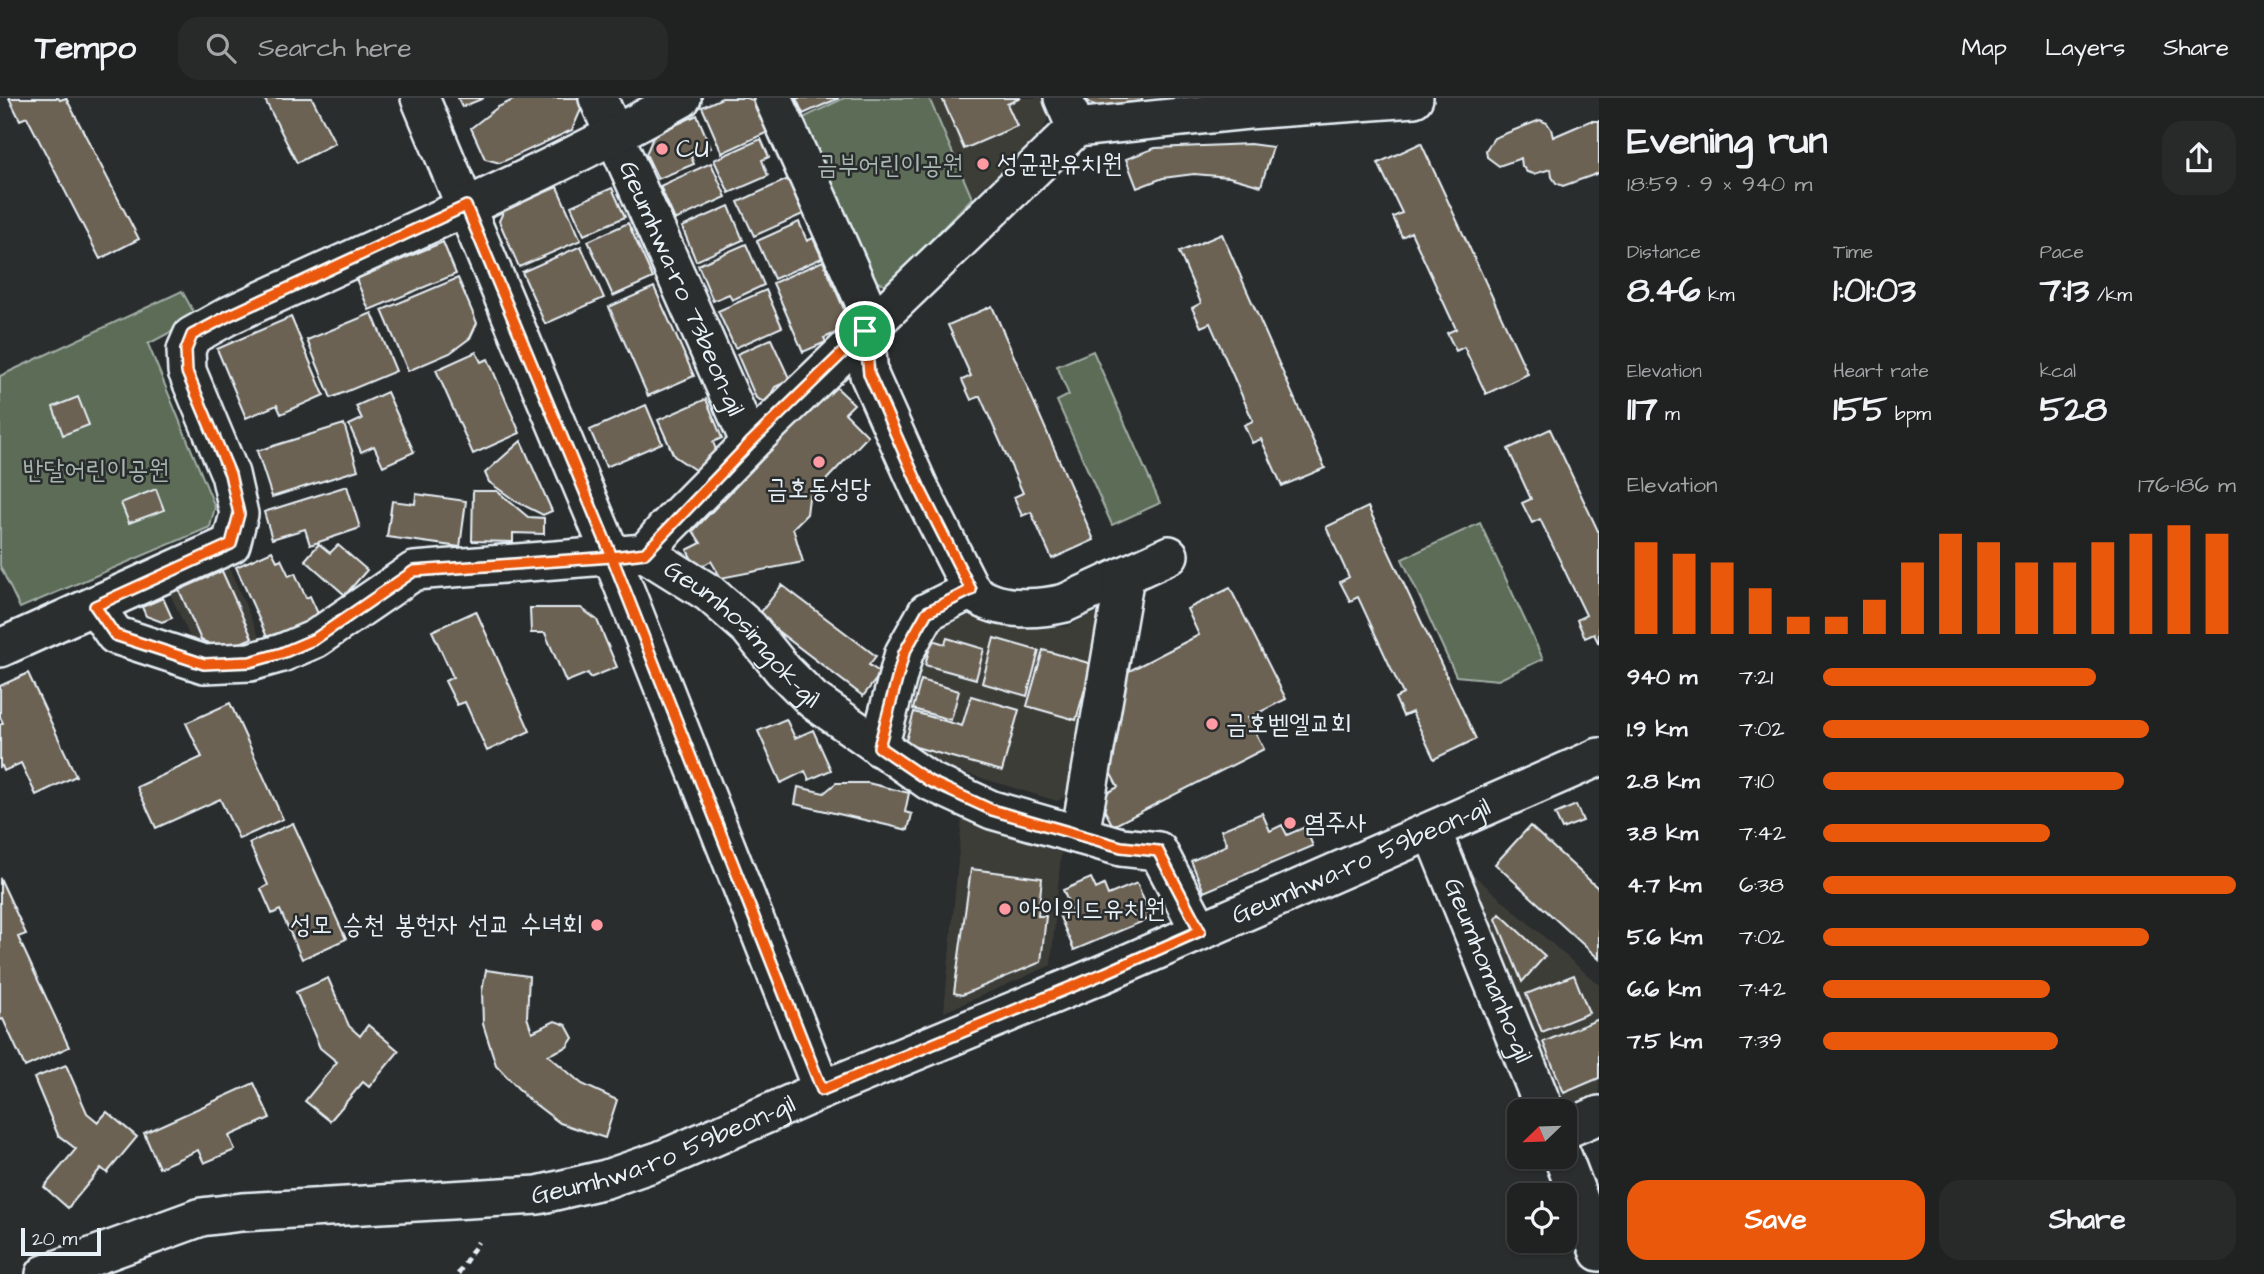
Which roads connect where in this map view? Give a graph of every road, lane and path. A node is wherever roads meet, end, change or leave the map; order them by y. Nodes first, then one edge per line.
1 (420, 98) edge
2 (598, 98) edge
3 (682, 98) edge
4 (773, 98) edge
5 (1414, 98) edge
6 (1245, 104) edge
7 (1070, 113) edge
8 (615, 136) junction
9 (466, 206) junction
10 (865, 331) junction
11 (750, 443) junction
12 (628, 555) junction
13 (1169, 555) dead end
14 (1125, 576) junction
15 (971, 590) junction
16 (95, 606) junction
17 (0, 648) edge
18 (879, 747) junction
19 (1599, 757) edge
20 (1432, 831) junction
21 (1080, 835) junction
22 (1200, 931) junction
23 (822, 1090) junction
24 (1540, 1099) edge
25 (1599, 1115) edge
26 (1577, 1124) edge
27 (1568, 1169) edge
28 (478, 1242) dead end
29 (1599, 1252) edge
30 (45, 1274) edge
31 (458, 1274) edge

1 - 9 street
2 - 8 street, Geumhwa-ro 73beon-gil
3 - 8 street
4 - 10 street
5 - 6 street, Geumhwa-ro 73beon-gil
6 - 7 street, Geumhwa-ro 73beon-gil
7 - 10 street, Geumhwa-ro 73beon-gil
8 - 9 street
8 - 11 street, Geumhwa-ro 73beon-gil
9 - 12 street
9 - 16 street
10 - 11 street, Geumhwa-ro 73beon-gil
10 - 15 street
11 - 12 street, Geumhwa-ro 73beon-gil
12 - 16 street
12 - 18 street, Geumhosimgok-gil
12 - 23 street
13 - 14 street
14 - 15 street
14 - 21 street
15 - 18 street
16 - 17 street
18 - 21 street, Geumhosimgok-gil
19 - 20 street, Geumhwa-ro 59beon-gil
20 - 22 street, Geumhwa-ro 59beon-gil
20 - 24 street, Geumhomanho-gil
21 - 22 street, Geumhosimgok-gil
22 - 23 street, Geumhwa-ro 59beon-gil
23 - 30 street, Geumhwa-ro 59beon-gil
25 - 26 street
27 - 29 street
28 - 31 path

